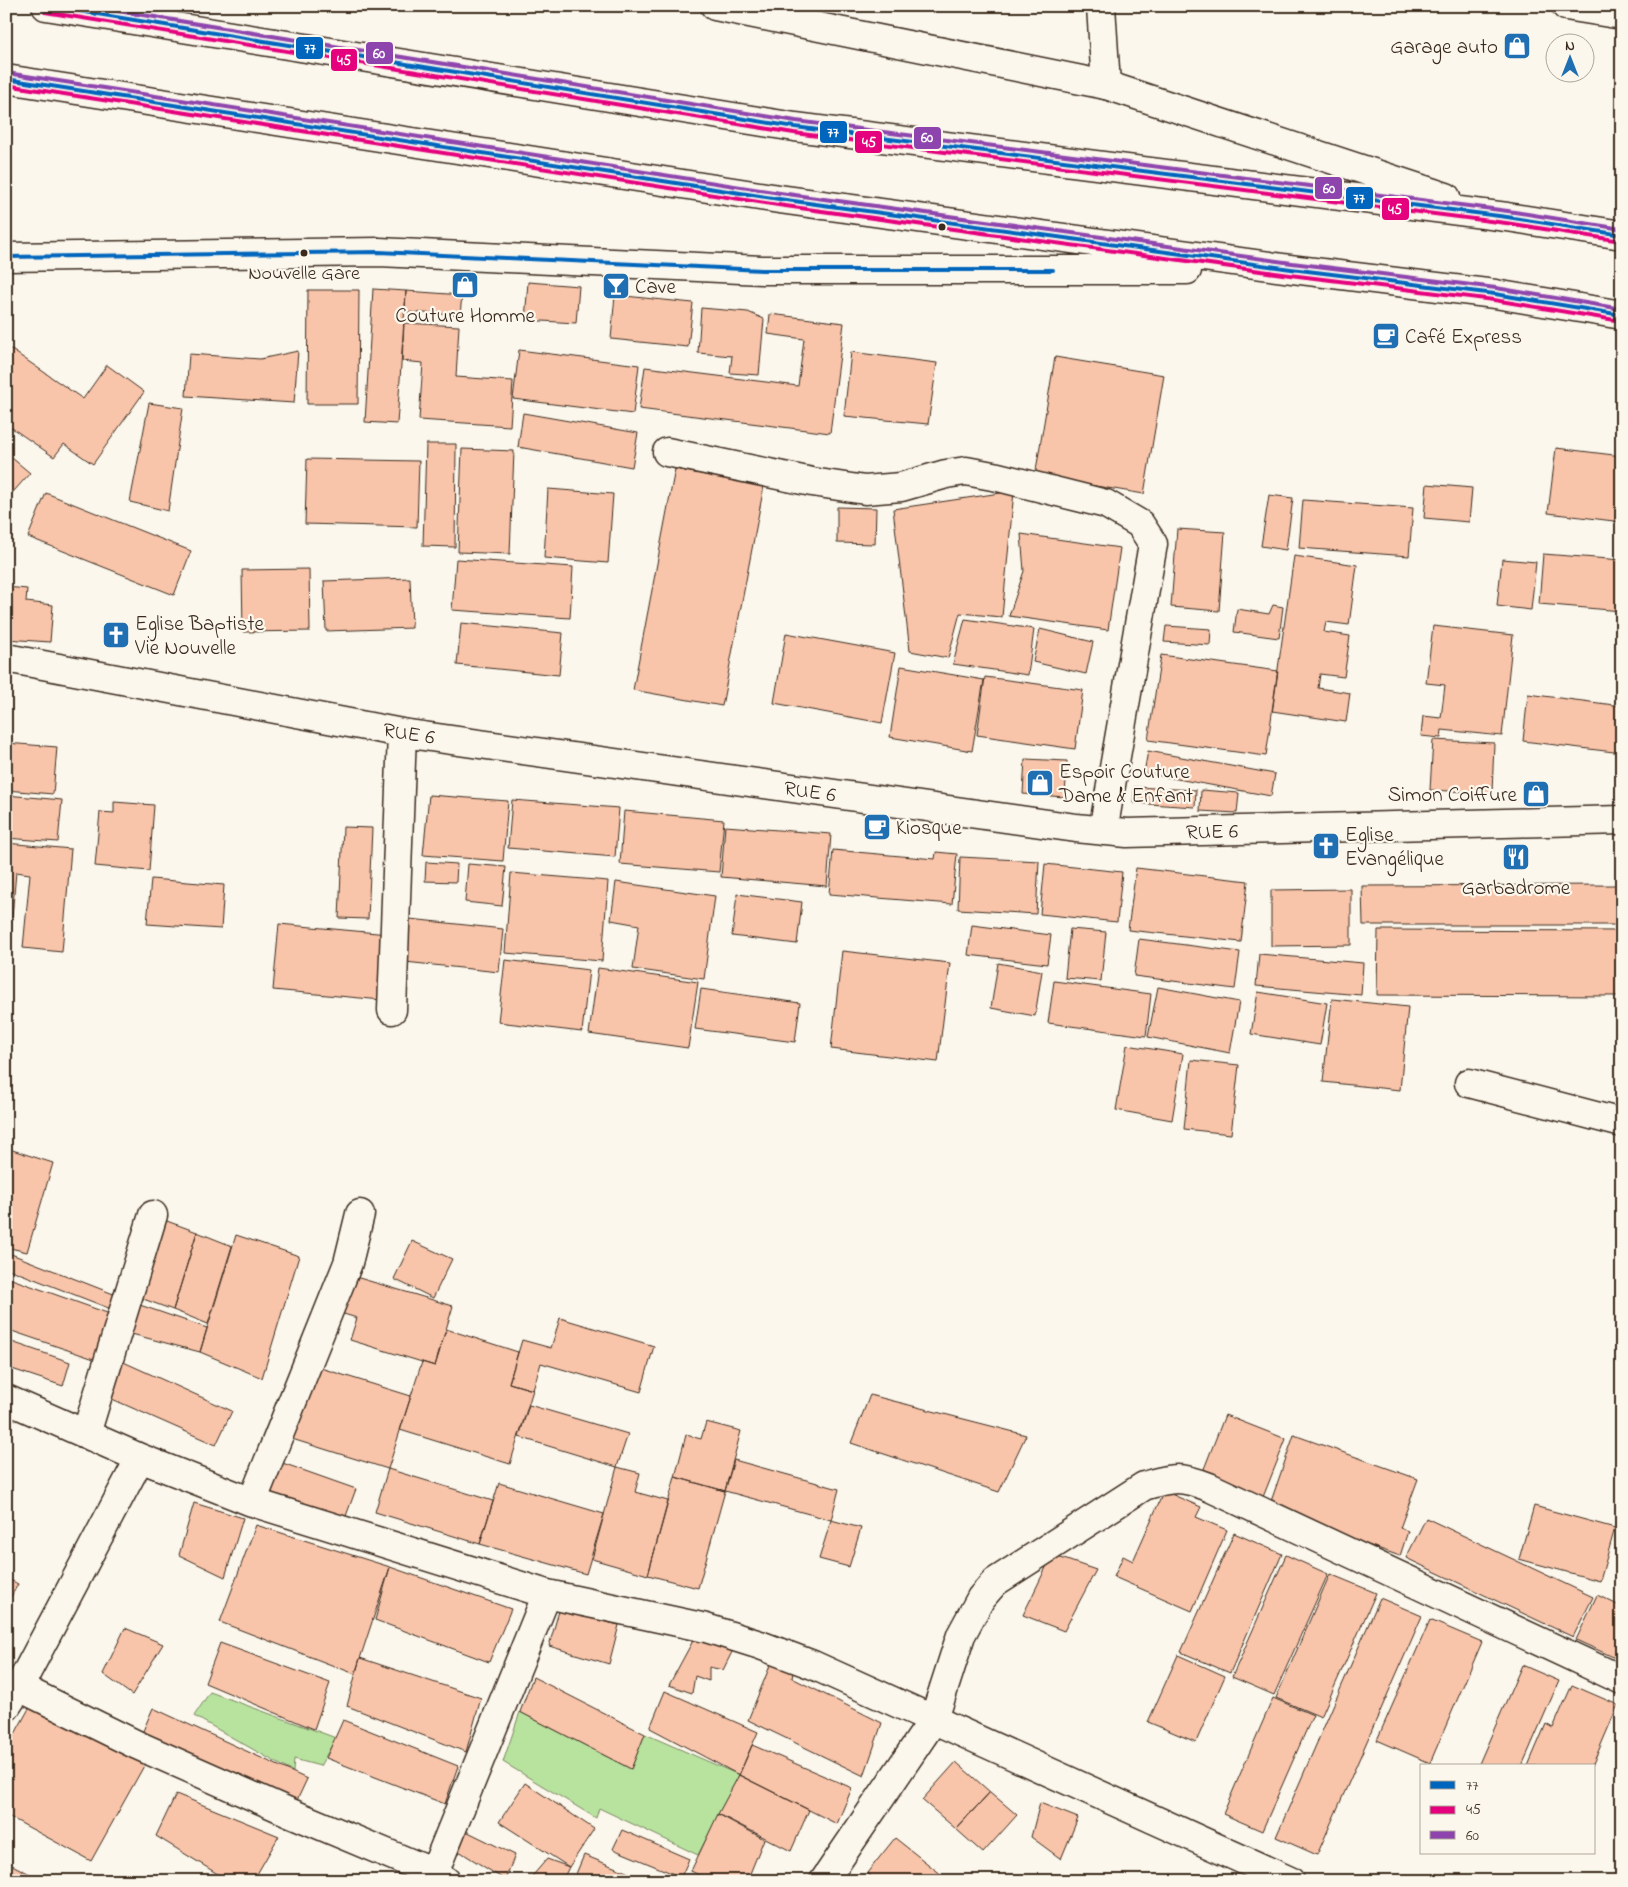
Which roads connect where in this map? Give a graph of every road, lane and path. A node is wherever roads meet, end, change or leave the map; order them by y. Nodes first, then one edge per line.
1 (46, 6) edge
2 (716, 6) edge
3 (1101, 6) edge
4 (1566, 6) edge
5 (1622, 16) edge
6 (6, 79) edge
7 (1106, 86) junction
8 (1508, 217) junction
9 (1622, 235) edge
10 (6, 257) edge
11 (1291, 269) junction
12 (1622, 315) edge
13 (667, 452) dead end
14 (6, 658) edge
15 (402, 733) junction
16 (1622, 820) edge
17 (1103, 831) junction
18 (392, 1010) dead end
19 (1469, 1083) dead end
20 (1622, 1123) edge
21 (360, 1214) dead end
22 (153, 1215) dead end
23 (6, 1399) edge
24 (86, 1434) junction
25 (140, 1458) junction
26 (252, 1502) junction
27 (547, 1594) junction
28 (1622, 1680) edge
29 (13, 1697) edge
30 (934, 1719) junction
31 (440, 1877) edge
32 (824, 1881) edge
33 (1290, 1881) edge

1 - 8 street
2 - 7 street
3 - 7 street
4 - 5 street
6 - 11 street
7 - 8 street
8 - 9 street
10 - 11 street
11 - 12 street
13 - 17 street
14 - 15 street, RUE 6
15 - 17 street, RUE 6
15 - 18 street
16 - 17 street, RUE 6
19 - 20 street
21 - 26 street
22 - 24 street
23 - 24 street
24 - 25 street
25 - 26 street
25 - 29 street
26 - 27 street
27 - 30 street
27 - 31 street
28 - 30 street
29 - 31 street
30 - 32 street
30 - 33 street

